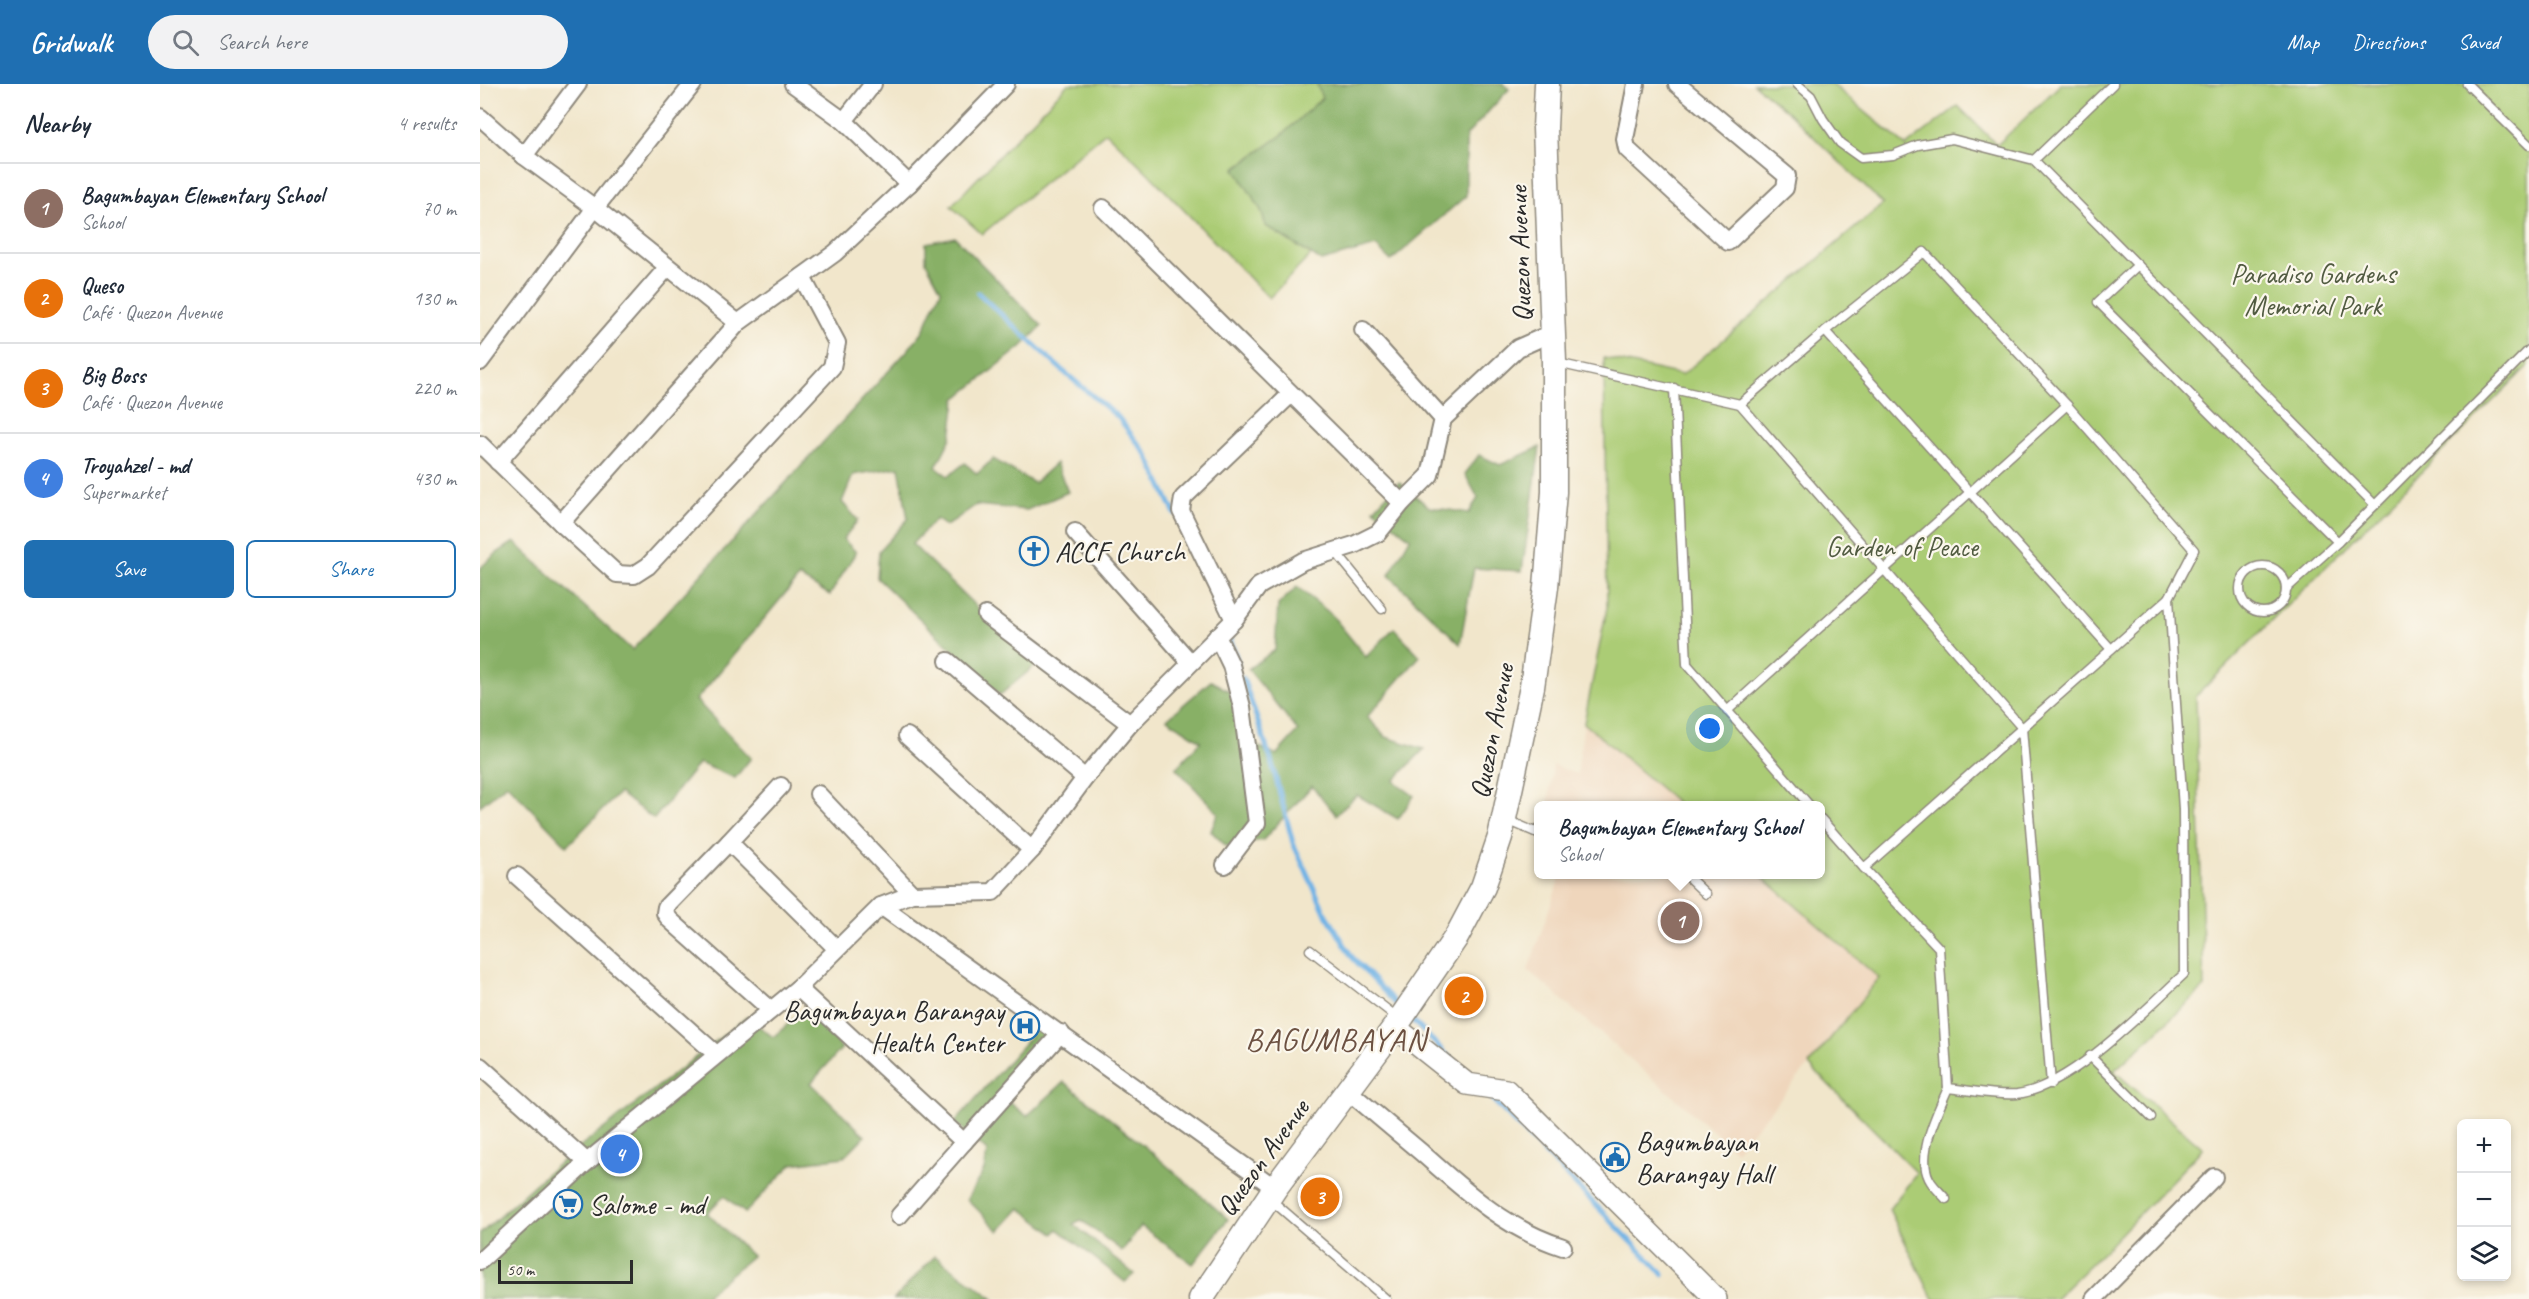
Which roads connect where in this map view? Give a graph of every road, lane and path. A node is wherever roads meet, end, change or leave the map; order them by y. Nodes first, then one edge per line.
1 (578, 84) edge
2 (693, 84) edge
3 (793, 84) edge
4 (873, 84) edge
5 (1006, 84) edge
6 (1547, 84) edge
7 (1636, 84) edge
8 (1677, 84) edge
9 (1797, 84) edge
10 (2113, 84) edge
11 (2467, 84) edge
12 (480, 117) edge
13 (844, 121) junction
14 (2529, 145) edge
15 (524, 156) junction
16 (2034, 160) junction
17 (909, 184) junction
18 (595, 208) junction
19 (1103, 208) dead end
20 (2138, 265) junction
21 (667, 268) junction
22 (802, 277) junction
23 (738, 323) junction
24 (1363, 330) dead end
25 (1825, 331) junction
26 (1552, 333) junction
27 (2529, 350) edge
28 (480, 362) edge
29 (1554, 362) junction
30 (1674, 388) junction
31 (1291, 394) junction
32 (1740, 404) junction
33 (2067, 405) junction
34 (1443, 419) junction
35 (480, 444) edge
36 (498, 462) junction
37 (1970, 493) junction
38 (1402, 503) junction
39 (2375, 505) junction
40 (561, 523) junction
41 (1075, 532) dead end
42 (2338, 542) junction
43 (1334, 551) junction
44 (1884, 570) junction
45 (2286, 589) junction
46 (2169, 597) junction
47 (1382, 609) dead end
48 (986, 615) dead end
49 (1234, 620) junction
50 (1217, 636) junction
51 (2111, 649) junction
52 (948, 661) dead end
53 (1190, 662) junction
54 (1727, 711) junction
55 (1130, 724) junction
56 (2022, 728) junction
57 (907, 736) dead end
58 (1085, 778) junction
59 (781, 786) dead end
60 (818, 794) dead end
61 (1805, 801) edge
62 (1504, 819) junction
63 (1825, 824) edge
64 (1534, 832) edge
65 (729, 842) junction
66 (1032, 850) junction
67 (1225, 865) dead end
68 (1864, 868) junction
69 (517, 876) dead end
70 (1690, 879) edge
71 (912, 894) junction
72 (1706, 894) dead end
73 (881, 906) junction
74 (837, 949) junction
75 (1310, 950) dead end
76 (798, 988) junction
77 (771, 1010) junction
78 (1397, 1024) junction
79 (1061, 1033) junction
80 (716, 1054) junction
81 (2090, 1056) junction
82 (480, 1066) edge
83 (2051, 1084) junction
84 (1948, 1088) junction
85 (1347, 1090) junction
86 (2151, 1118) dead end
87 (964, 1142) junction
88 (587, 1162) junction
89 (2214, 1177) dead end
90 (1272, 1193) junction
91 (1946, 1199) dead end
92 (899, 1216) dead end
93 (1563, 1247) dead end
94 (480, 1261) edge
95 (1201, 1299) edge
96 (1386, 1299) edge
97 (1716, 1299) edge
98 (2094, 1299) edge

1 - 15 street
2 - 18 street
3 - 13 street
4 - 13 street
5 - 17 street
6 - 26 main road, Quezon Avenue
7 - 8 street
9 - 16 lane
10 - 16 lane
11 - 14 lane
12 - 15 street
13 - 17 street
15 - 18 street
16 - 20 lane
17 - 22 street
18 - 21 street
18 - 28 street
19 - 31 street
20 - 39 lane
20 - 42 lane
21 - 23 street
21 - 36 street
22 - 23 street
22 - 40 street
23 - 40 street
24 - 34 street
25 - 32 lane
25 - 33 lane
25 - 37 lane
26 - 29 main road, Quezon Avenue
26 - 34 street
27 - 39 lane
29 - 30 lane
29 - 62 main road, Quezon Avenue
30 - 32 lane
30 - 54 lane
31 - 38 street
31 - 49 street
32 - 44 lane
33 - 37 lane
33 - 46 lane
34 - 38 street
35 - 36 street
36 - 40 street
37 - 44 lane
37 - 51 lane
38 - 43 street
39 - 42 lane
41 - 53 street
42 - 45 lane
43 - 47 lane
43 - 49 street
44 - 54 lane
44 - 56 lane
45 - 45 lane
46 - 51 lane
46 - 81 lane
48 - 55 street
49 - 50 street
50 - 53 street
50 - 67 street
51 - 56 lane
52 - 58 street
53 - 55 street
54 - 61 lane
55 - 58 street
56 - 68 lane
56 - 83 lane
57 - 66 street
58 - 66 street
59 - 65 street
60 - 71 street
62 - 64 lane
62 - 78 main road, Quezon Avenue
63 - 68 lane
65 - 74 street
65 - 77 street
66 - 71 street
68 - 84 lane
69 - 80 street
70 - 72 lane
71 - 73 street
73 - 74 street
73 - 79 street
74 - 76 street
75 - 78 lane
76 - 77 street
76 - 87 street
77 - 80 street
78 - 85 main road, Quezon Avenue
78 - 97 street
79 - 87 street
79 - 90 street
80 - 88 street
81 - 83 lane
81 - 86 lane
82 - 88 street
83 - 84 lane
84 - 91 lane
85 - 90 main road, Quezon Avenue
85 - 93 street
87 - 92 street
88 - 94 street
89 - 98 street
90 - 95 main road, Quezon Avenue
90 - 96 lane

